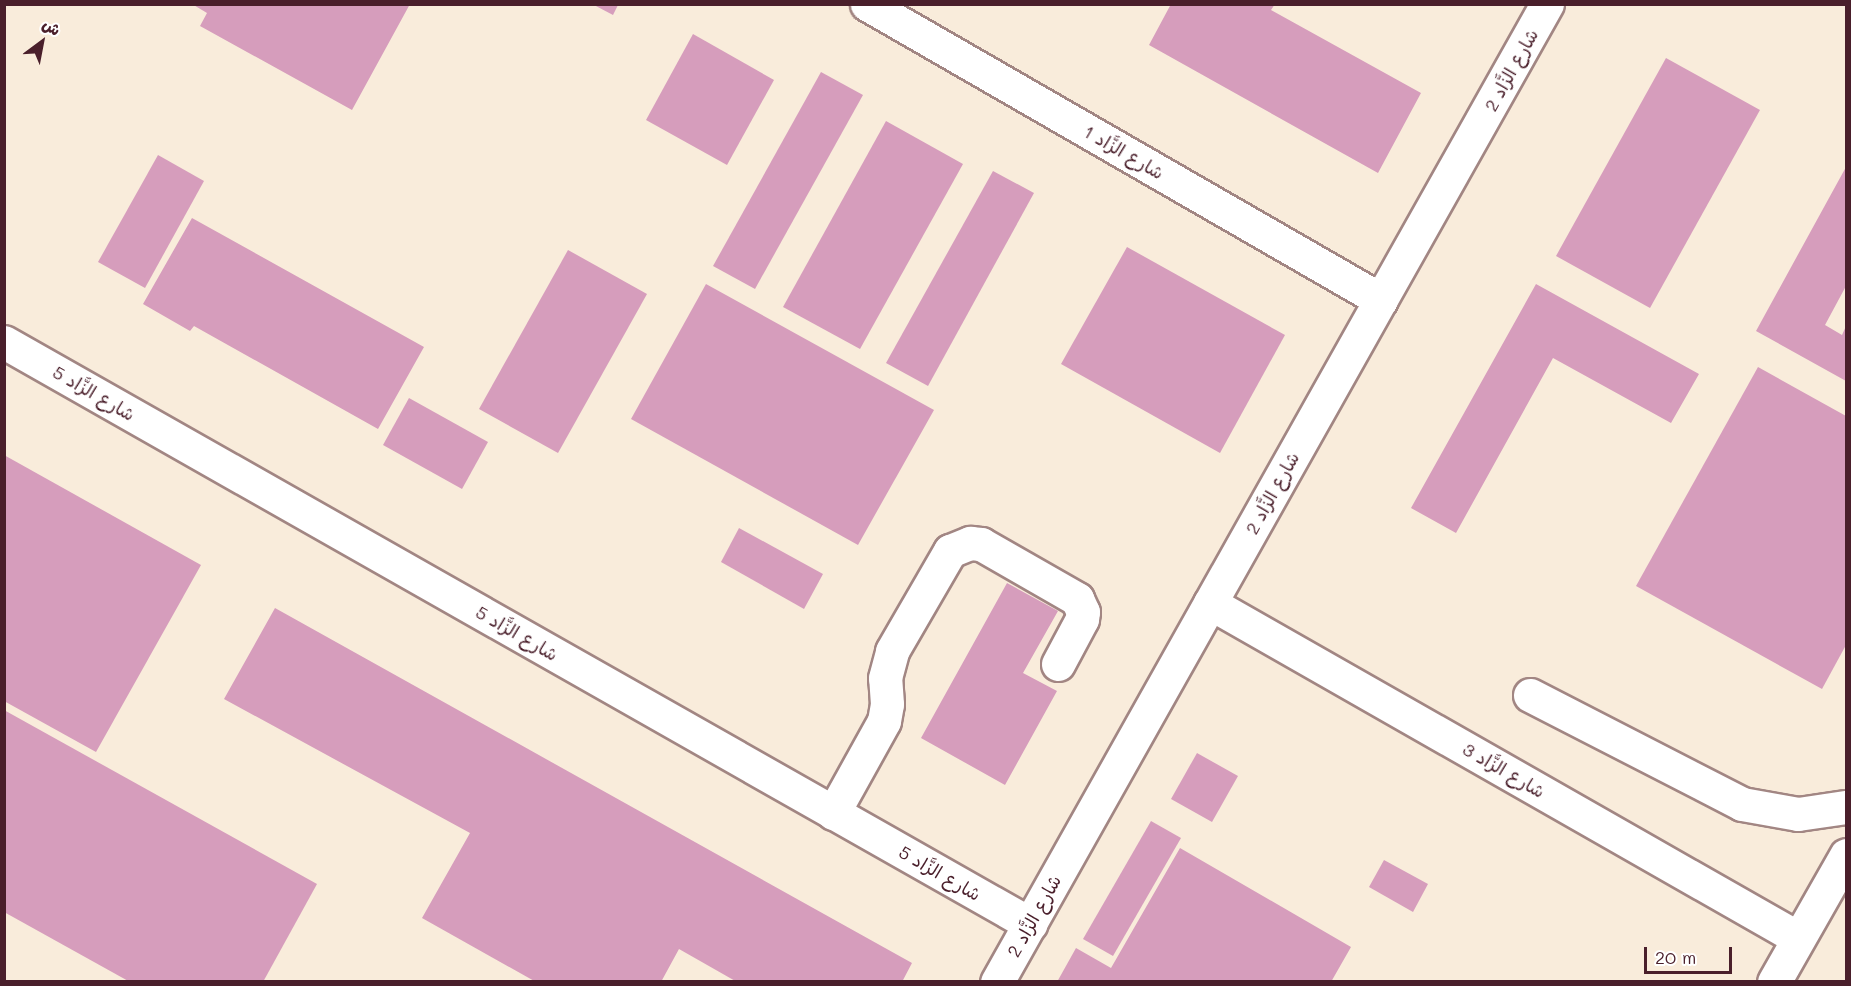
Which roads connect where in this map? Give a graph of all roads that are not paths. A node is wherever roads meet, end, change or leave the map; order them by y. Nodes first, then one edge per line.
1 (867, 4) edge
2 (1547, 4) edge
3 (1381, 300) junction
4 (4, 342) edge
5 (1210, 603) junction
6 (1058, 664) dead end
7 (1530, 695) dead end
8 (1846, 807) edge
9 (833, 813) junction
10 (1846, 855) edge
11 (1030, 924) junction
12 (1798, 938) junction
13 (997, 981) edge
14 (1774, 981) edge

1 - 3 street, شارع الزَّاد 1
2 - 3 street, شارع الزَّاد 2
3 - 5 street, شارع الزَّاد 2
4 - 9 street, شارع الزَّاد 5
5 - 11 street, شارع الزَّاد 2
5 - 12 street, شارع الزَّاد 3
6 - 9 street
7 - 8 street
9 - 11 street, شارع الزَّاد 5
10 - 12 street
11 - 13 street, شارع الزَّاد 2
12 - 14 street

